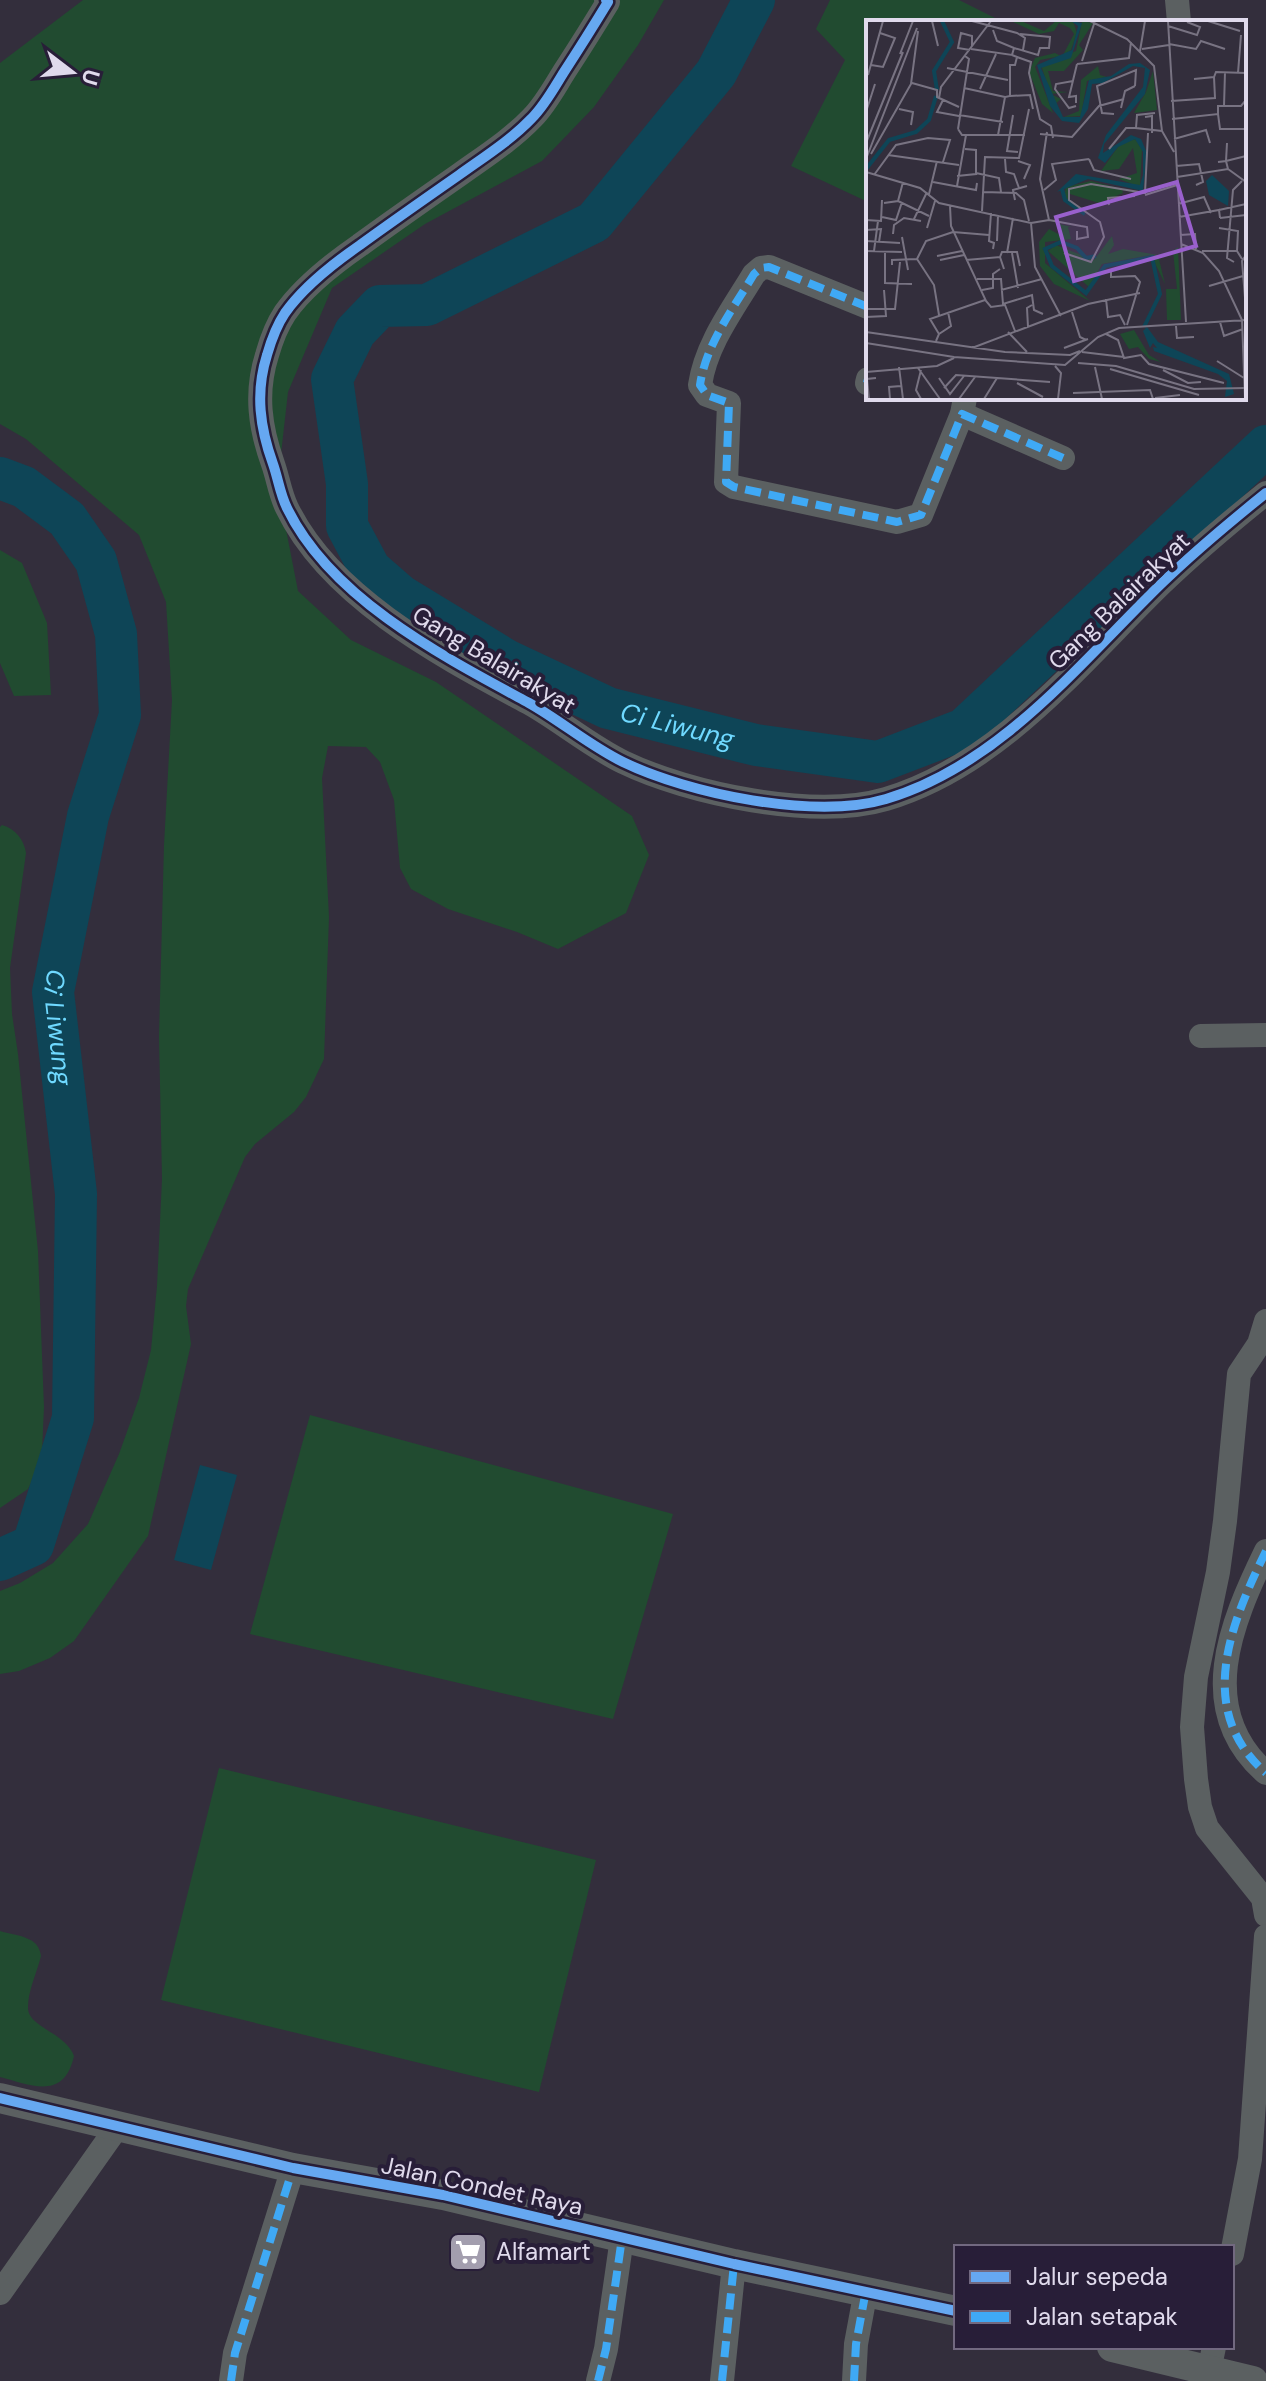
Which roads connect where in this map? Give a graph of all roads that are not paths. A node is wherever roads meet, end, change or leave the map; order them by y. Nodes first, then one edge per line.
1 (606, 0) edge
2 (1177, 0) edge
3 (1179, 20) edge
4 (866, 306) edge
5 (964, 406) edge
6 (1063, 458) dead end
7 (1266, 493) edge
8 (1266, 1035) edge
9 (1201, 1036) dead end
10 (1266, 1321) edge
11 (1266, 1551) edge
12 (1266, 1773) edge
13 (1266, 1915) edge
14 (1266, 1936) edge
15 (0, 2098) edge
16 (118, 2126) junction
17 (293, 2168) junction
18 (622, 2238) junction
19 (1234, 2245) edge
20 (734, 2264) junction
21 (866, 2290) junction
22 (0, 2293) edge
23 (954, 2311) edge
24 (1128, 2349) edge
25 (1211, 2359) edge
26 (231, 2381) edge
27 (598, 2381) edge
28 (722, 2381) edge
29 (854, 2381) edge
30 (1253, 2381) edge

1 - 7 street, Gang Balairakyat
2 - 3 street
4 - 5 street
5 - 6 street
8 - 9 street
10 - 13 street
11 - 12 street
14 - 19 street
15 - 16 street, Jalan Condet Raya
16 - 17 street, Jalan Condet Raya
16 - 22 street
17 - 18 street, Jalan Condet Raya
17 - 26 street
18 - 20 street, Jalan Condet Raya
18 - 27 street
20 - 21 street, Jalan Condet Raya
20 - 28 street
21 - 23 street, Jalan Condet Raya
21 - 29 street
24 - 25 street
25 - 30 street

